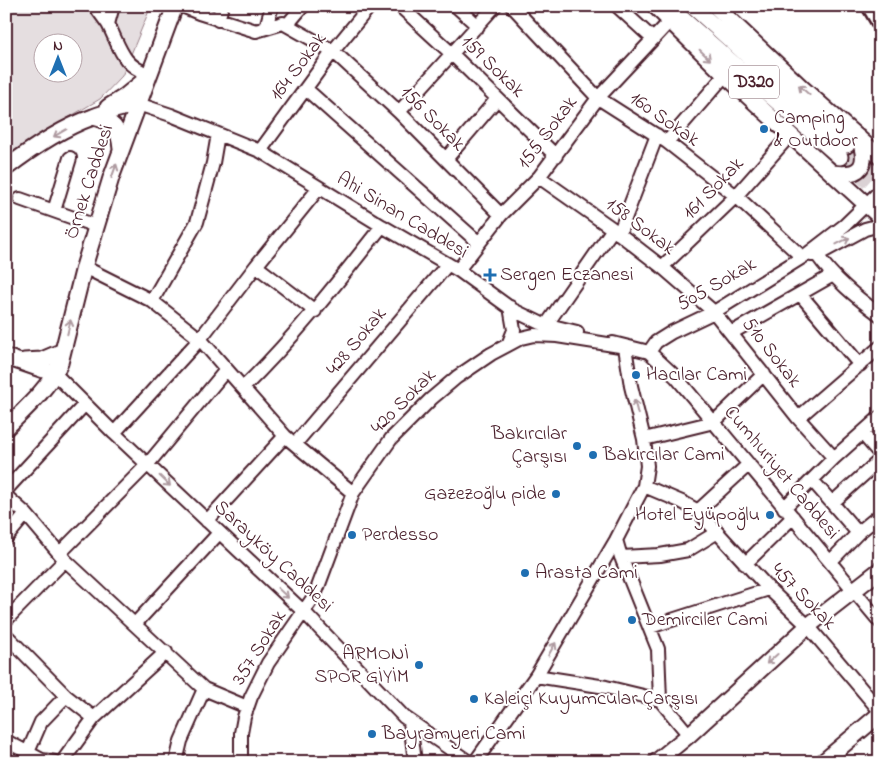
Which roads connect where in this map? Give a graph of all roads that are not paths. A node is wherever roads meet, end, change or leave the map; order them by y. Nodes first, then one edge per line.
1 (95, 6) edge
2 (113, 6) edge
3 (175, 6) edge
4 (182, 6) edge
5 (222, 6) edge
6 (272, 6) edge
7 (303, 6) edge
8 (370, 6) edge
9 (400, 6) edge
10 (456, 6) edge
11 (495, 6) edge
12 (512, 6) edge
13 (617, 6) edge
14 (692, 6) edge
15 (715, 6) edge
16 (661, 9) edge
17 (218, 20) junction
18 (108, 24) junction
19 (287, 25) junction
20 (478, 26) junction
21 (266, 27) junction
22 (653, 39) junction
23 (334, 51) junction
24 (452, 54) junction
25 (725, 75) junction
26 (148, 76) junction
27 (306, 89) junction
28 (497, 98) junction
29 (598, 98) junction
30 (138, 104) junction
31 (400, 112) junction
32 (93, 117) junction
33 (218, 134) junction
34 (790, 135) junction
35 (662, 139) junction
36 (853, 146) junction
37 (880, 150) edge
38 (121, 151) junction
39 (260, 151) junction
40 (556, 156) junction
41 (880, 157) edge
42 (70, 158) dead end
43 (446, 159) junction
44 (6, 168) edge
45 (832, 173) junction
46 (539, 178) junction
47 (319, 188) junction
48 (880, 191) edge
49 (736, 196) junction
50 (20, 200) dead end
51 (866, 205) junction
52 (54, 211) junction
53 (501, 215) junction
54 (880, 218) edge
55 (880, 225) edge
56 (96, 226) junction
57 (382, 226) junction
58 (616, 231) junction
59 (479, 243) junction
60 (808, 255) junction
61 (256, 266) junction
62 (84, 267) junction
63 (453, 267) junction
64 (662, 267) junction
65 (833, 275) junction
66 (800, 294) junction
67 (152, 301) junction
68 (510, 307) junction
69 (315, 311) junction
70 (714, 312) junction
71 (880, 315) edge
72 (547, 324) junction
73 (731, 333) junction
74 (200, 339) junction
75 (508, 345) junction
76 (623, 347) junction
77 (880, 347) edge
78 (63, 350) junction
79 (649, 352) junction
80 (6, 357) edge
81 (23, 362) junction
82 (860, 364) junction
83 (226, 370) junction
84 (55, 374) junction
85 (764, 374) junction
86 (243, 388) junction
87 (34, 398) junction
88 (85, 404) junction
89 (880, 417) edge
90 (798, 418) junction
91 (714, 422) junction
92 (6, 428) edge
93 (114, 433) junction
94 (862, 433) junction
95 (644, 439) junction
96 (290, 440) junction
97 (880, 454) edge
98 (834, 458) junction
99 (880, 460) edge
100 (148, 464) junction
101 (749, 464) junction
102 (812, 480) junction
103 (644, 486) junction
104 (6, 490) edge
105 (353, 493) junction
106 (6, 496) edge
107 (832, 503) junction
108 (698, 512) junction
109 (788, 513) junction
110 (26, 514) junction
111 (880, 514) edge
112 (207, 521) junction
113 (219, 533) junction
114 (716, 533) junction
115 (858, 533) junction
116 (6, 538) edge
117 (616, 540) junction
118 (62, 557) junction
119 (621, 557) junction
120 (830, 562) junction
121 (745, 564) junction
122 (880, 570) edge
123 (768, 589) junction
124 (854, 592) junction
125 (304, 612) junction
126 (6, 620) edge
127 (880, 622) edge
128 (136, 624) junction
129 (650, 626) junction
130 (808, 626) junction
131 (7, 638) edge
132 (166, 652) junction
133 (536, 676) junction
134 (204, 689) junction
135 (66, 696) junction
136 (660, 700) junction
137 (247, 707) junction
138 (880, 712) edge
139 (94, 718) junction
140 (410, 722) junction
141 (689, 735) junction
142 (6, 742) edge
143 (28, 752) junction
144 (469, 761) edge
145 (55, 762) edge
146 (62, 762) edge
147 (176, 762) edge
148 (241, 762) edge
149 (415, 762) edge
150 (656, 762) edge
151 (823, 762) edge

1 - 18 street
2 - 18 street
3 - 26 main road, Örnek Caddesi
4 - 17 street
5 - 17 street
6 - 21 street
7 - 19 street
8 - 23 street, 164 Sokak
9 - 24 street, 159 Sokak
10 - 20 street
11 - 20 street
12 - 29 street, 160 Sokak
13 - 22 street
14 - 36 main road, D320
36 -> 15 main road
16 - 22 street, 155 Sokak
16 -> 25 main road
16 - 36 main road, D320
17 - 21 street
18 - 26 street
19 - 21 street
19 - 23 street, 156 Sokak
20 - 24 street
22 - 29 street, 155 Sokak
23 - 27 street, 164 Sokak
23 - 31 street, 156 Sokak
24 - 28 street, 159 Sokak
24 - 31 street
25 - 34 main road
25 - 35 street
26 - 30 main road, Örnek Caddesi
26 - 32 main road
27 - 39 street, 164 Sokak
27 - 59 street
28 - 40 street, 159 Sokak
28 - 43 street
29 - 35 street, 160 Sokak
29 - 40 street, 155 Sokak
30 - 32 main road
30 - 33 street, Ahi Sinan Caddesi
30 - 38 main road, Örnek Caddesi
31 - 43 street, 156 Sokak
32 - 38 main road
32 -> 44 main road
33 - 39 street, Ahi Sinan Caddesi
33 - 67 street
34 - 45 main road
34 - 49 street, 161 Sokak
35 - 49 street, 160 Sokak
35 - 58 street
36 - 37 main road
36 - 41 main road
36 - 45 main road
56 -> 38 main road, Örnek Caddesi
39 - 47 street, Ahi Sinan Caddesi
40 - 46 street, 155 Sokak
42 - 52 street
43 - 53 street, 156 Sokak
45 - 51 main road
46 - 53 street, 155 Sokak
46 - 58 street, 158 Sokak
47 - 57 street, Ahi Sinan Caddesi
47 - 61 street
48 - 51 street, 505 Sokak
49 - 60 street, 160 Sokak
49 - 64 street, 161 Sokak
50 - 52 street
51 - 54 main road
51 - 60 street, 505 Sokak
52 - 56 street
53 - 59 street, 155 Sokak
60 -> 55 street, 505 Sokak
56 - 62 main road, Örnek Caddesi
57 - 63 street, Ahi Sinan Caddesi
57 - 69 street
58 - 64 street, 158 Sokak
58 - 72 street
59 - 63 street, 155 Sokak
60 - 65 street, 160 Sokak
60 - 70 street, 505 Sokak
61 - 69 street
61 - 74 street
62 - 67 street
78 -> 62 main road, Örnek Caddesi
63 - 68 street, Ahi Sinan Caddesi
63 - 96 street, 428 Sokak
64 - 70 street, 158 Sokak
65 - 66 street
65 - 71 street, 160 Sokak
66 - 73 street
66 - 82 street
67 - 74 street
68 - 72 street, Ahi Sinan Caddesi
68 - 75 street
69 - 86 street
70 - 73 street, 510 Sokak
70 - 79 street, 505 Sokak
72 - 76 street, Ahi Sinan Caddesi
73 - 85 street, 510 Sokak
74 - 83 street
74 - 93 street
75 - 76 street, 420 Sokak
75 - 105 street, 420 Sokak
76 - 79 street, Ahi Sinan Caddesi
95 -> 76 street
77 - 82 street, 510 Sokak
78 - 81 main road
78 - 84 main road, Örnek Caddesi
79 - 91 street, Cumhuriyet Caddesi
80 - 81 main road
81 - 84 main road
81 - 87 main road
82 - 90 street, 510 Sokak
83 - 86 street
83 - 100 street
84 - 87 main road
84 - 88 street, Sarayköy Caddesi
85 - 90 street, 510 Sokak
85 - 91 street
86 - 96 street
87 - 92 main road
88 - 93 street, Sarayköy Caddesi
88 - 104 street
89 - 94 street
90 - 98 street, 510 Sokak
91 - 95 street
91 - 101 street, Cumhuriyet Caddesi
93 - 100 street, Sarayköy Caddesi
94 - 97 street
94 - 98 street
95 - 103 street
96 - 105 street
96 - 112 street, 428 Sokak
98 - 102 street
99 - 107 street
100 -> 112 street, Sarayköy Caddesi
100 - 118 street
101 - 108 street
101 - 109 street, Cumhuriyet Caddesi
102 - 107 street
102 - 109 street
103 - 108 street, 457 Sokak
103 - 117 street
105 - 125 street, 420 Sokak
106 - 110 street
107 - 115 street
108 - 114 street, 457 Sokak
109 - 120 street, Cumhuriyet Caddesi
109 - 121 street
110 - 116 street
110 - 118 street
111 - 115 street
112 - 113 street, Sarayköy Caddesi
113 -> 125 street, Sarayköy Caddesi
113 - 128 street
114 - 119 street
114 - 121 street, 457 Sokak
115 - 120 street
117 - 119 street
133 -> 117 street
118 - 126 street
118 - 128 street
119 - 129 street
120 - 124 street, Cumhuriyet Caddesi
121 - 123 street, 457 Sokak
122 - 124 main road
123 - 129 street
123 - 130 street, 457 Sokak
124 - 127 street, Cumhuriyet Caddesi
124 - 130 main road
125 - 137 street, 357 Sokak
125 - 140 street, Sarayköy Caddesi
128 - 132 street
129 - 136 street
130 - 138 street, 457 Sokak
130 -> 141 main road
131 - 135 street
132 - 134 street
132 - 139 street
133 - 136 street
133 - 144 street
134 - 137 street
134 - 147 street
135 - 139 street
135 - 143 street
136 - 141 street
137 - 148 street, 357 Sokak
138 - 151 main road
139 - 146 street
140 - 144 street, Sarayköy Caddesi
140 - 149 street
141 - 150 main road
142 - 143 street
143 - 145 street

